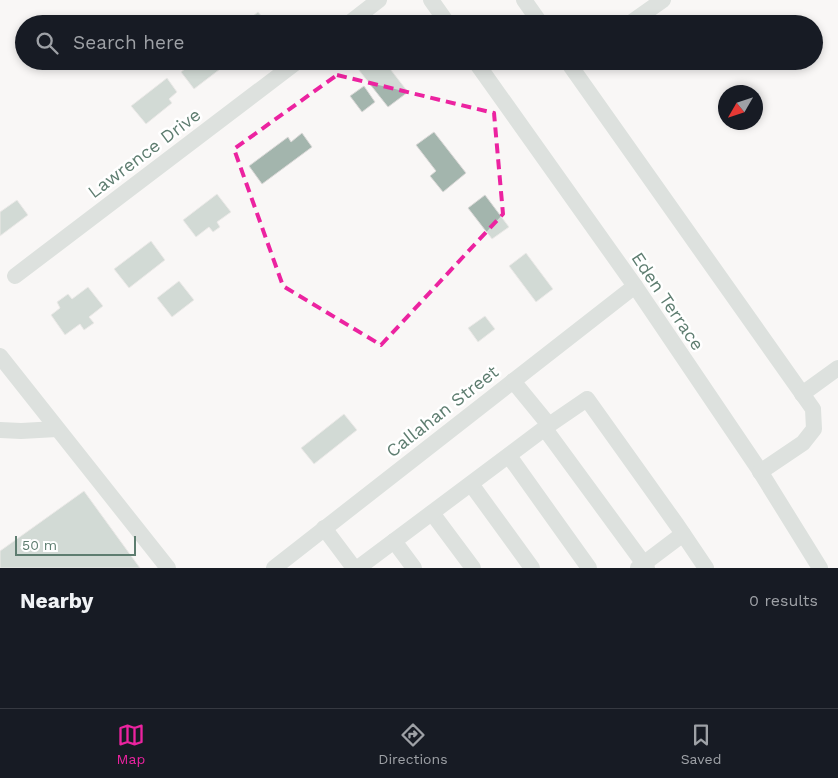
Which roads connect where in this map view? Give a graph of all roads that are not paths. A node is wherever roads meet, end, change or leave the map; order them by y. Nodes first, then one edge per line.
1 (379, 0) edge
2 (431, 0) edge
3 (524, 0) edge
4 (663, 0) edge
5 (360, 15) edge
6 (442, 15) edge
7 (535, 15) edge
8 (642, 15) edge
9 (286, 70) edge
10 (481, 70) edge
11 (576, 70) edge
12 (15, 276) dead end
13 (635, 286) junction
14 (0, 356) edge
15 (838, 369) edge
16 (513, 381) junction
17 (802, 394) junction
18 (547, 427) junction
19 (58, 429) junction
20 (0, 430) edge
21 (508, 456) junction
22 (760, 472) junction
23 (471, 484) junction
24 (432, 513) junction
25 (324, 528) junction
26 (683, 534) junction
27 (394, 541) junction
28 (643, 567) edge
29 (168, 568) edge
30 (274, 568) edge
31 (354, 568) edge
32 (358, 568) edge
33 (414, 568) edge
34 (473, 568) edge
35 (532, 568) edge
36 (590, 568) edge
37 (706, 568) edge
38 (820, 568) edge

1 - 5 street
2 - 6 street
3 - 7 street
4 - 8 street
9 - 12 street, Lawrence Drive
10 - 13 street, Eden Terrace
11 - 17 street
13 - 16 street, Callahan Street
13 - 22 street, Eden Terrace
14 - 19 street
15 - 17 street
16 - 18 street
16 - 25 street, Callahan Street
17 - 22 street
18 - 21 street
18 - 26 street
18 - 28 street
19 - 20 street
19 - 29 street
21 - 23 street
21 - 36 street
22 - 38 street, Eden Terrace
23 - 24 street
23 - 35 street
24 - 27 street
24 - 34 street
25 - 30 street, Callahan Street
25 - 31 street
26 - 28 street
26 - 37 street
27 - 32 street
27 - 33 street

